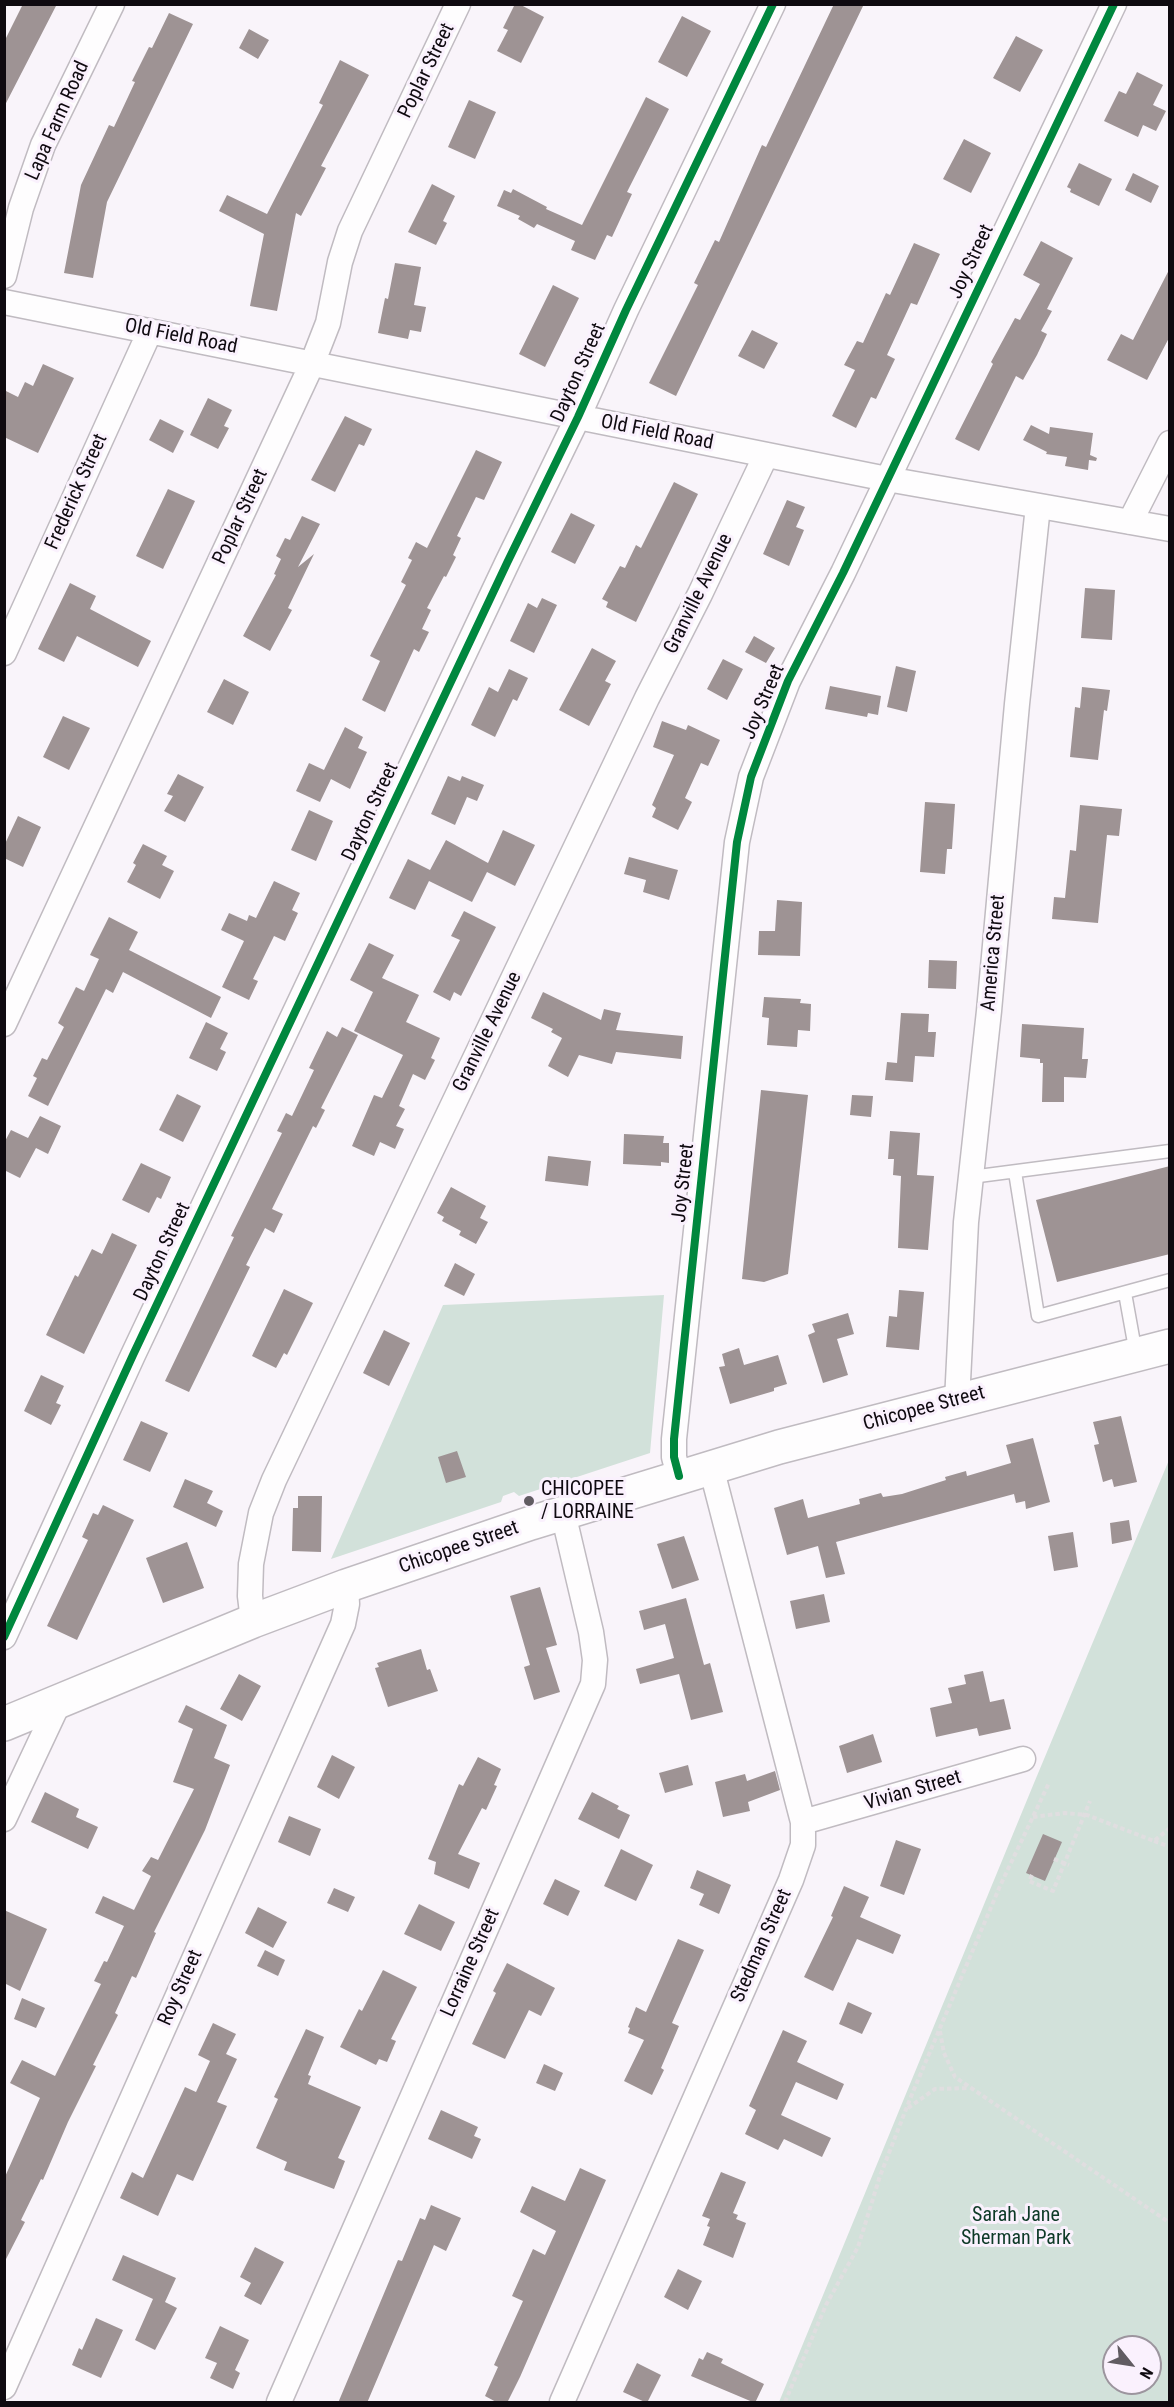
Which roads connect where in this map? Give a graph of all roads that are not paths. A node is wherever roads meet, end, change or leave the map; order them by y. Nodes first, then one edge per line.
1 (112, 4) edge
2 (458, 4) edge
3 (773, 4) edge
4 (1114, 4) edge
5 (4, 276) edge
6 (4, 302) edge
7 (150, 331) junction
8 (312, 364) junction
9 (578, 417) junction
10 (1170, 443) edge
11 (765, 455) junction
12 (887, 479) junction
13 (1038, 506) junction
14 (1130, 522) junction
15 (1170, 529) edge
16 (4, 652) edge
17 (4, 1024) edge
18 (1170, 1151) edge
19 (1015, 1172) junction
20 (971, 1177) junction
21 (1170, 1280) edge
22 (1125, 1293) junction
23 (1170, 1346) edge
24 (1136, 1354) junction
25 (957, 1401) junction
26 (711, 1467) junction
27 (679, 1476) junction
28 (563, 1513) junction
29 (346, 1586) junction
30 (253, 1621) junction
31 (4, 1637) edge
32 (59, 1702) junction
33 (4, 1724) edge
34 (1023, 1759) dead end
35 (4, 1819) edge
36 (803, 1822) junction
37 (4, 2387) edge
38 (279, 2403) edge
39 (562, 2403) edge

1 - 5 street, Lapa Farm Road
2 - 8 street, Poplar Street
3 - 9 street, Dayton Street
4 - 12 street, Joy Street
6 - 7 street, Old Field Road
7 - 8 street, Old Field Road
7 - 16 street, Frederick Street
8 - 9 street, Old Field Road
8 - 17 street, Poplar Street
9 - 11 street, Old Field Road
9 - 31 street, Dayton Street
10 - 14 street
11 - 12 street, Old Field Road
11 - 30 street, Granville Avenue
12 - 13 street, Old Field Road
12 - 27 street, Joy Street
13 - 14 street, Old Field Road
13 - 20 street, America Street
14 - 15 street, Old Field Road
18 - 19 lane
19 - 20 lane
19 - 22 lane
20 - 25 street, America Street
21 - 22 lane
22 - 24 lane
23 - 24 main road, Chicopee Street
24 - 25 main road, Chicopee Street
25 - 26 main road, Chicopee Street
26 - 27 main road, Chicopee Street
26 - 36 street, Stedman Street
27 - 28 main road, Chicopee Street
28 - 29 main road, Chicopee Street
28 - 38 street, Lorraine Street
29 - 30 main road, Chicopee Street
29 - 37 street, Roy Street
30 - 32 main road, Chicopee Street
32 - 33 main road, Chicopee Street
32 - 35 street
34 - 36 street, Vivian Street
36 - 39 street, Stedman Street

